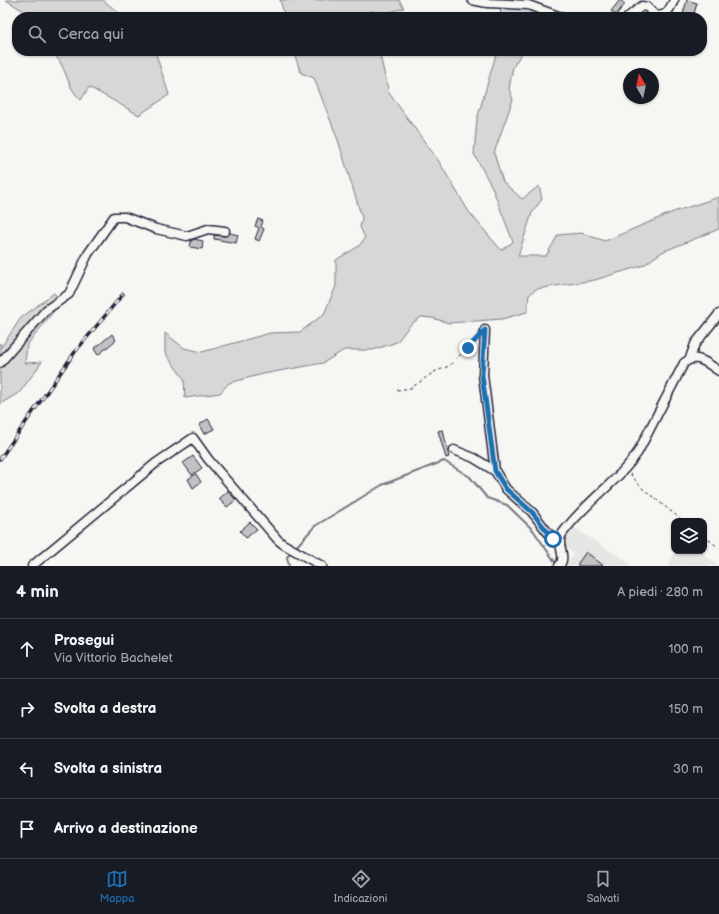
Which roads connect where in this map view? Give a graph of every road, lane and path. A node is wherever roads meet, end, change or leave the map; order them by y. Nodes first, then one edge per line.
1 (472, 0) edge
2 (674, 0) edge
3 (547, 12) edge
4 (634, 12) edge
5 (652, 12) edge
6 (668, 12) edge
7 (225, 231) dead end
8 (719, 314) edge
9 (485, 330) joint
10 (690, 358) junction
11 (0, 363) edge
12 (719, 371) edge
13 (397, 390) dead end
14 (454, 450) dead end
15 (626, 469) junction
16 (495, 471) junction
17 (679, 518) edge
18 (707, 538) edge
19 (559, 542) junction
20 (719, 548) edge
21 (560, 565) edge
22 (32, 566) edge
23 (322, 566) edge

1 - 3 street
2 - 6 street
4 - 5 street
7 - 11 street
8 - 10 street
9 - 13 path
9 - 16 street
10 - 12 street
10 - 15 street
14 - 16 street
15 - 17 path
15 - 19 street
16 - 19 street
18 - 20 path
19 - 21 street
22 - 23 street

